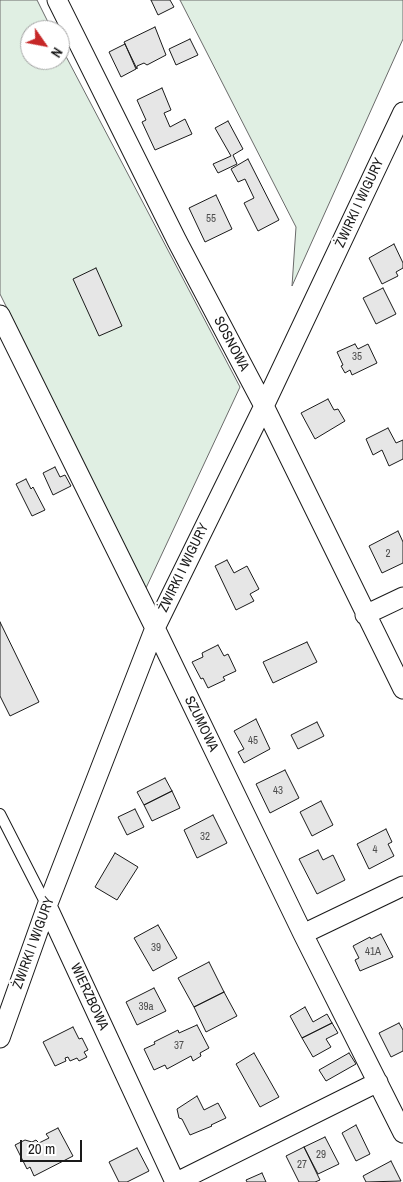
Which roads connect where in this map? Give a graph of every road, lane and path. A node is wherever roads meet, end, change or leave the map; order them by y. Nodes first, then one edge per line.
1 (57, 0) edge
2 (403, 112) edge
3 (0, 315) edge
4 (264, 406) junction
5 (403, 597) edge
6 (366, 615) junction
7 (155, 628) junction
8 (403, 690) edge
9 (0, 814) edge
10 (403, 886) edge
11 (47, 906) junction
12 (303, 934) junction
13 (0, 1038) edge
14 (378, 1082) junction
15 (403, 1133) edge
16 (176, 1182) edge

1 - 4 street, SOSNOWA
2 - 4 street, ŻWIRKI I WIGURY
3 - 7 street, SZUMOWA
4 - 6 street, SOSNOWA
4 - 7 street, ŻWIRKI I WIGURY
5 - 6 street
6 - 8 street, SOSNOWA
7 - 11 street, ŻWIRKI I WIGURY
7 - 12 street, SZUMOWA
9 - 11 lane, WIERZBOWA
10 - 12 street
11 - 13 street, ŻWIRKI I WIGURY
11 - 16 street, WIERZBOWA
12 - 14 street, SZUMOWA
14 - 15 street, SZUMOWA
14 - 16 street

